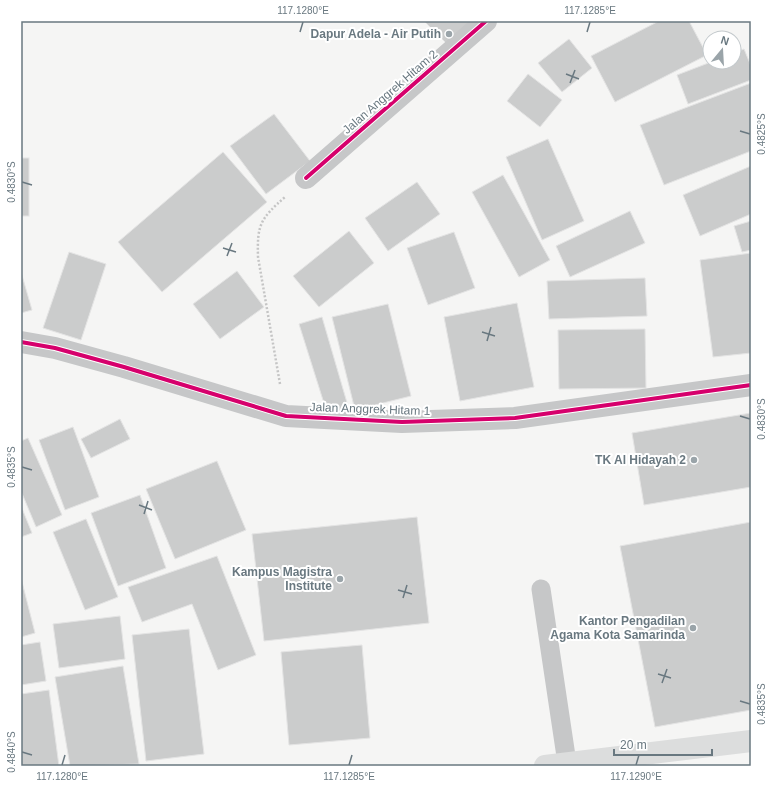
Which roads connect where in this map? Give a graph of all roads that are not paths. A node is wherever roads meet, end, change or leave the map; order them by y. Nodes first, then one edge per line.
1 (486, 21) edge
2 (306, 178) road end
3 (21, 342) edge
4 (751, 385) edge
5 (541, 589) dead end
6 (751, 741) edge
7 (567, 763) junction
8 (545, 766) edge

1 - 2 street, Jalan Anggrek Hitam 2
3 - 4 street, Jalan Anggrek Hitam 1
5 - 7 lane
6 - 7 highway
7 - 8 highway

